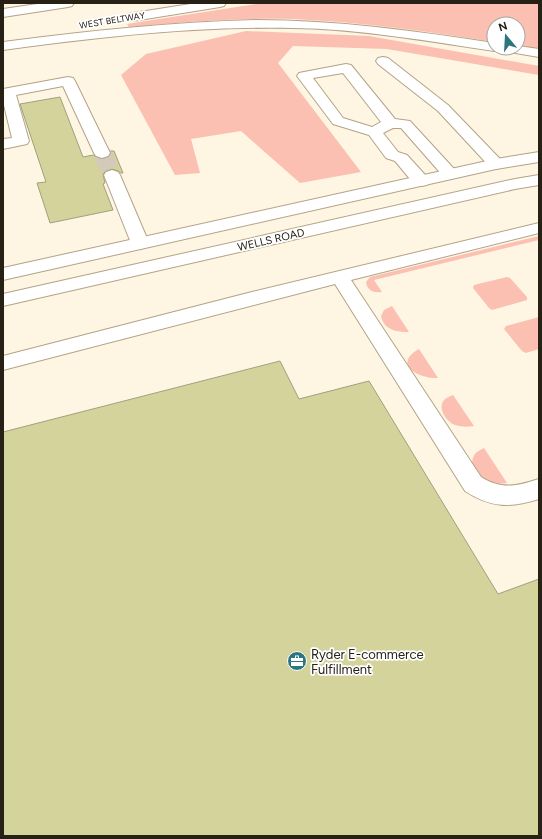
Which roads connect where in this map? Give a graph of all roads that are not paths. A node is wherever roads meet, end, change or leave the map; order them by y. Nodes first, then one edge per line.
1 (13, 3) edge
2 (68, 3) edge
3 (220, 3) edge
4 (3, 5) edge
5 (3, 13) edge
6 (3, 37) edge
7 (3, 46) edge
8 (486, 46) edge
9 (526, 51) edge
10 (539, 53) edge
11 (383, 61) dead end
12 (390, 123) junction
13 (374, 132) junction
14 (3, 144) edge
15 (102, 153) tunnel mouth
16 (539, 157) edge
17 (496, 164) junction
18 (450, 174) junction
19 (112, 175) tunnel mouth
20 (539, 180) edge
21 (415, 182) junction
22 (539, 228) edge
23 (140, 243) junction
24 (3, 274) edge
25 (340, 277) junction
26 (3, 300) edge
27 (3, 363) edge
28 (539, 489) edge

1 - 4 main road
2 - 5 main road
3 - 6 main road, WEST BELTWAY
7 - 8 main road
9 - 10 main road
11 - 17 main road
12 - 13 main road
12 - 13 main road
12 - 18 main road
13 - 21 main road
14 - 15 main road
16 - 17 main road
17 - 18 main road
18 - 21 main road
19 - 23 main road
20 - 26 main road, WELLS ROAD
21 - 23 main road
22 - 25 main road
23 - 24 main road
25 - 27 main road
25 - 28 main road

